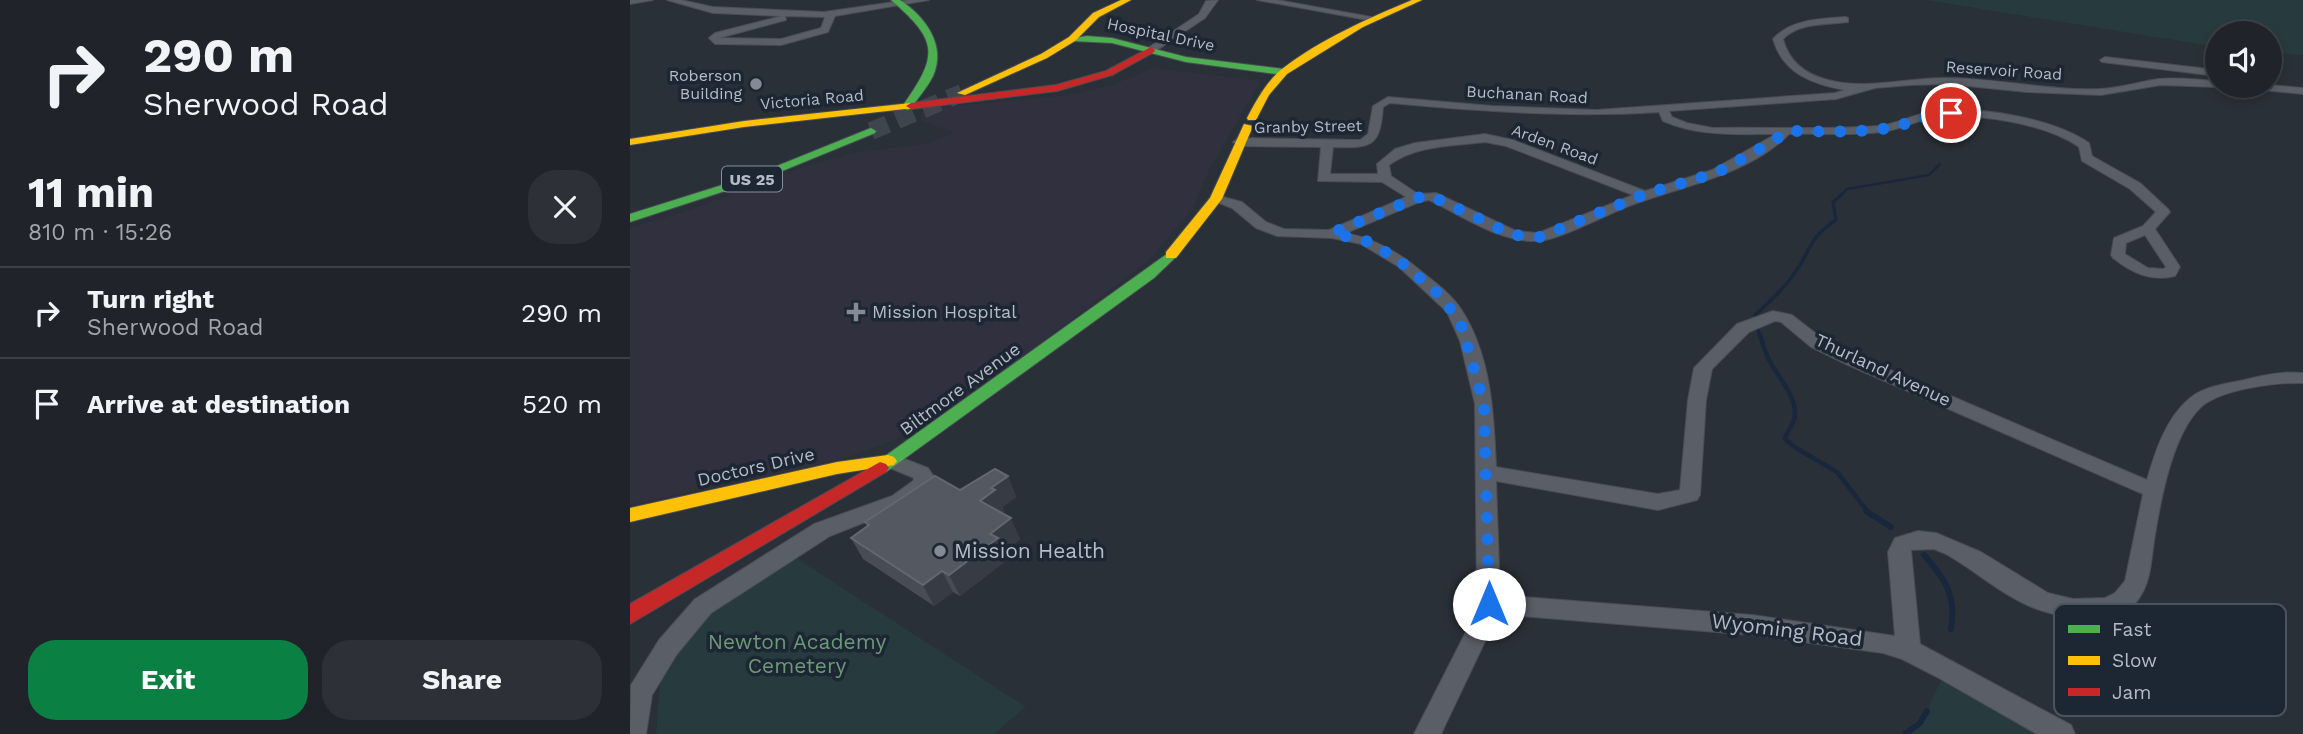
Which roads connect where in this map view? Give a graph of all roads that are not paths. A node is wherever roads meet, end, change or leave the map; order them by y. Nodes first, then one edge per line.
1 (649, 0) edge
2 (671, 0) edge
3 (925, 0) edge
4 (1127, 0) edge
5 (1214, 0) edge
6 (1261, 0) edge
7 (1418, 0) edge
8 (630, 2) edge
9 (899, 2) edge
10 (793, 14) junction
11 (831, 14) junction
12 (1373, 18) junction
13 (1845, 20) dead end
14 (1072, 39) junction
15 (1147, 56) junction
16 (2105, 60) dead end
17 (2205, 72) edge
18 (1281, 75) junction
19 (2282, 81) edge
20 (2303, 83) edge
21 (2205, 84) edge
22 (2282, 88) edge
23 (1860, 89) junction
24 (962, 93) tunnel mouth
25 (2303, 93) edge
26 (1388, 100) joint
27 (907, 107) junction
28 (1663, 109) junction
29 (871, 131) tunnel mouth
30 (1786, 131) junction
31 (630, 142) edge
32 (1239, 142) junction
33 (1328, 143) junction
34 (1385, 178) junction
35 (1645, 194) junction
36 (1416, 198) junction
37 (1216, 199) junction
38 (630, 218) edge
39 (2148, 229) dead end
40 (1332, 233) junction
41 (2303, 377) edge
42 (892, 461) junction
43 (1486, 472) junction
44 (2152, 490) junction
45 (630, 515) edge
46 (1489, 604) junction
47 (2054, 604) edge
48 (2115, 604) edge
49 (630, 615) edge
50 (1908, 650) junction
51 (633, 734) edge
52 (1427, 734) edge
53 (2062, 734) edge

1 - 8 street
2 - 10 street
3 - 9 street
4 - 14 main road
5 - 15 street
6 - 12 street
7 - 12 main road, Biltmore Avenue
9 - 11 street
9 - 27 main road
10 - 11 street
10 - 11 street
12 - 18 main road, Biltmore Avenue
13 - 23 street
14 - 15 main road, Hospital Drive
14 - 24 main road
15 - 18 main road, Hospital Drive
15 - 27 main road, Victoria Road
16 - 17 street
18 - 32 main road, Biltmore Avenue
19 - 20 street
21 - 23 street, Reservoir Road
22 - 25 street
23 - 28 street, Reservoir Road
26 - 28 street, Buchanan Road
26 - 33 street, Granby Street
27 - 31 main road, Victoria Road
28 - 30 street
29 - 38 main road, US 25
30 - 35 street
30 - 39 street
32 - 33 street, Granby Street
32 - 37 main road, Biltmore Avenue
33 - 34 street
34 - 35 street, Arden Road
34 - 36 street
35 - 36 street
36 - 40 street
37 - 40 street
37 - 42 main road, Biltmore Avenue
40 - 43 street
41 - 44 street
42 - 45 main road, Doctors Drive
42 - 49 main road, Biltmore Avenue
42 - 51 street
43 - 44 street, Thurland Avenue
43 - 46 street
44 - 48 street
46 - 50 street, Wyoming Road
46 - 52 street
47 - 50 street
50 - 53 street, Wyoming Road

